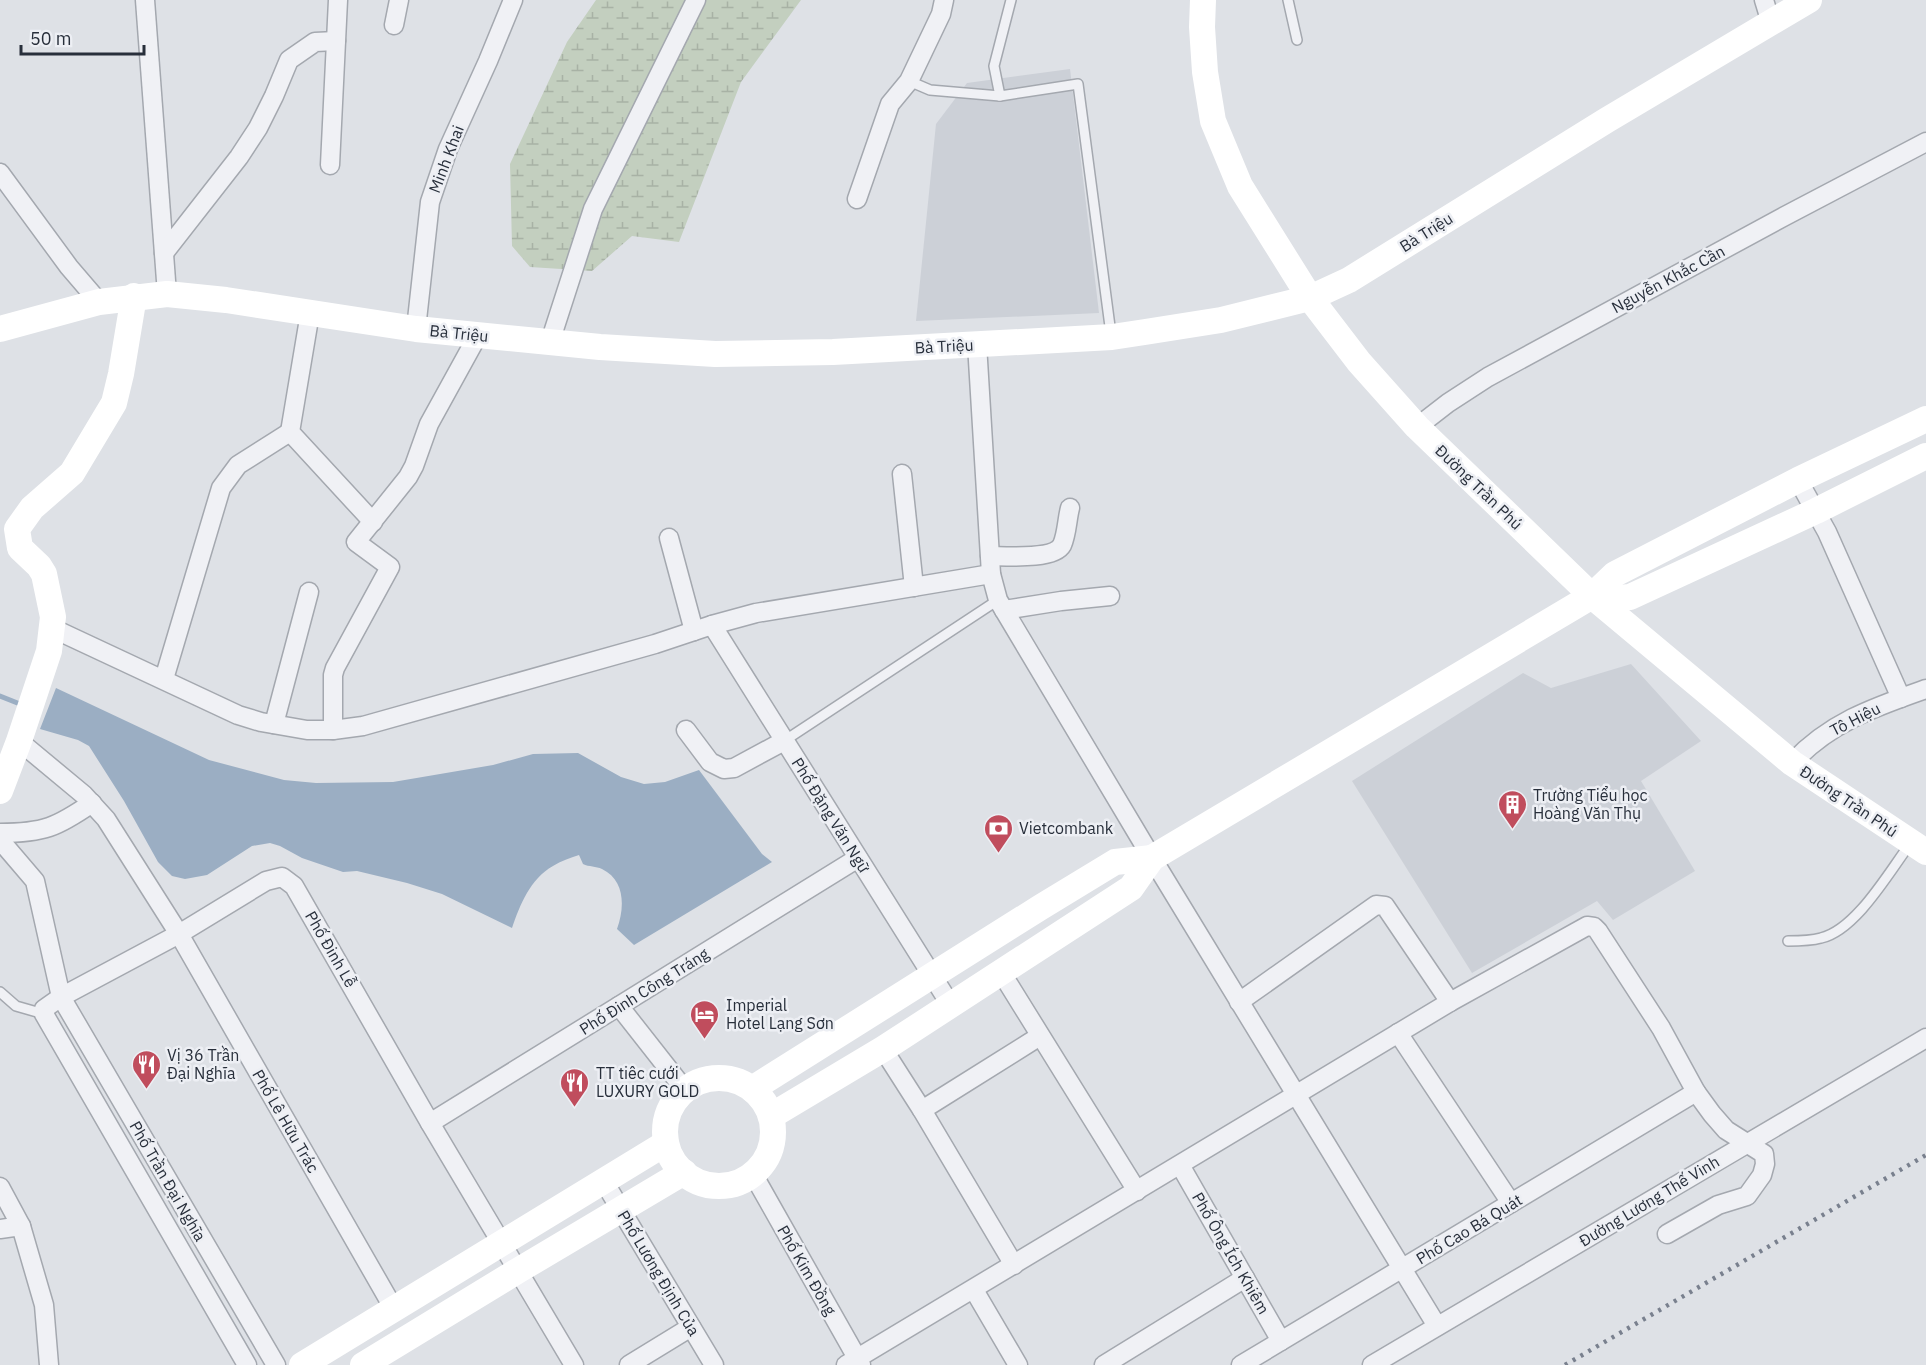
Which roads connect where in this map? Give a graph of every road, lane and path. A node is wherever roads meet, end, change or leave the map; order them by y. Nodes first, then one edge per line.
1 (145, 0) edge
2 (338, 0) edge
3 (399, 0) edge
4 (513, 0) edge
5 (696, 0) edge
6 (944, 0) edge
7 (1011, 0) edge
8 (1203, 0) edge
9 (1288, 0) edge
10 (1809, 0) edge
11 (1768, 12) edge
12 (394, 25) dead end
13 (336, 40) junction
14 (1297, 40) dead end
15 (909, 81) junction
16 (1000, 96) junction
17 (1926, 142) edge
18 (330, 165) dead end
19 (0, 173) edge
20 (857, 199) dead end
21 (164, 253) junction
22 (167, 294) junction
23 (134, 296) junction
24 (1310, 298) junction
25 (99, 302) junction
26 (310, 313) junction
27 (0, 329) edge
28 (416, 329) junction
29 (478, 335) junction
30 (1112, 337) junction
31 (550, 342) junction
32 (977, 344) junction
33 (1926, 419) edge
34 (1416, 427) junction
35 (290, 432) junction
36 (1926, 456) edge
37 (902, 474) dead end
38 (1798, 480) junction
39 (1070, 508) dead end
40 (1816, 511) junction
41 (373, 522) junction
42 (669, 538) dead end
43 (990, 565) junction
44 (914, 587) junction
45 (309, 592) dead end
46 (1110, 596) dead end
47 (1592, 596) junction
48 (1001, 605) junction
49 (712, 625) junction
50 (52, 628) junction
51 (694, 631) junction
52 (164, 679) junction
53 (1926, 689) edge
54 (1901, 698) junction
55 (274, 724) junction
56 (333, 730) junction
57 (686, 730) dead end
58 (22, 732) junction
59 (784, 741) junction
60 (1792, 763) junction
61 (0, 791) edge
62 (92, 802) junction
63 (0, 833) edge
64 (0, 840) edge
65 (1919, 847) edge
66 (858, 858) junction
67 (1152, 858) junction
68 (1041, 907) junction
69 (179, 934) junction
70 (1058, 934) junction
71 (1788, 941) dead end
72 (1001, 972) junction
73 (933, 976) junction
74 (0, 992) edge
75 (60, 997) junction
76 (1239, 1002) junction
77 (1450, 1002) junction
78 (950, 1004) junction
79 (619, 1006) junction
80 (44, 1014) junction
81 (1398, 1033) junction
82 (1040, 1036) junction
83 (1926, 1038) edge
84 (883, 1049) junction
85 (752, 1089) junction
86 (685, 1090) junction
87 (1696, 1092) junction
88 (1296, 1095) junction
89 (922, 1110) junction
90 (771, 1116) junction
91 (430, 1123) junction
92 (666, 1143) junction
93 (1746, 1144) junction
94 (1180, 1165) junction
95 (684, 1172) junction
96 (753, 1174) junction
97 (603, 1180) junction
98 (0, 1187) edge
99 (1137, 1191) junction
100 (1511, 1203) junction
101 (620, 1209) junction
102 (21, 1226) junction
103 (0, 1229) edge
104 (1667, 1234) dead end
105 (503, 1243) junction
106 (1014, 1264) junction
107 (1402, 1268) junction
108 (519, 1270) junction
109 (1245, 1278) junction
110 (974, 1290) junction
111 (394, 1309) junction
112 (1437, 1326) junction
113 (691, 1327) junction
114 (412, 1336) junction
115 (1281, 1341) junction
116 (855, 1363) edge
117 (49, 1365) edge
118 (247, 1365) edge
119 (276, 1365) edge
120 (302, 1365) edge
121 (363, 1365) edge
122 (574, 1365) edge
123 (629, 1365) edge
124 (714, 1365) edge
125 (1018, 1365) edge
126 (1104, 1365) edge
127 (1241, 1365) edge
128 (1372, 1365) edge

1 - 21 street
2 - 13 street
3 - 12 street
4 - 28 street, Minh Khai
5 - 31 street
6 - 15 street
7 - 16 lane
8 - 24 main road, Đường Trần Phú
9 - 14 lane
10 - 11 main road, Bà Triệu
11 - 24 main road, Bà Triệu
13 - 18 street
13 - 21 street
15 - 16 lane
15 - 20 street
16 - 30 lane
17 - 34 street, Nguyễn Khắc Cần
19 - 25 street
21 - 22 street
22 - 23 main road, Bà Triệu
22 - 26 main road, Bà Triệu
23 - 25 main road, Bà Triệu
23 - 50 main road
24 - 30 main road, Bà Triệu
24 - 34 main road, Đường Trần Phú
25 - 27 main road, Bà Triệu
26 - 28 main road, Bà Triệu
26 - 35 street
28 - 29 main road, Bà Triệu
29 - 31 main road, Bà Triệu
29 - 41 street
30 - 32 main road, Bà Triệu
31 - 32 main road, Bà Triệu
32 - 43 street
33 - 38 main road
34 - 47 main road, Đường Trần Phú
35 - 41 street
35 - 52 street
36 - 40 main road
37 - 44 street
38 - 40 street
38 - 47 main road
39 - 43 street
40 - 47 main road
40 - 54 street
41 - 56 street
42 - 51 street
43 - 44 street
43 - 48 street
44 - 49 street
45 - 55 street
46 - 48 street
47 - 60 main road, Đường Trần Phú
47 - 67 main road
48 - 59 lane
48 - 67 street
49 - 51 street
49 - 59 street, Phố Đặng Văn Ngữ
50 - 52 street
50 - 58 main road
51 - 56 street
52 - 55 street
53 - 54 street, Tô Hiệu
54 - 60 street, Tô Hiệu
55 - 56 street
57 - 59 street
58 - 61 main road
58 - 62 street, Phố Lê Hữu Trác
59 - 66 street, Phố Đặng Văn Ngữ
60 - 65 main road, Đường Trần Phú
62 - 63 street
62 - 69 street, Phố Lê Hữu Trác
64 - 75 street, Phố Trần Đại Nghĩa
65 - 71 lane
66 - 73 street, Phố Đặng Văn Ngữ
66 - 79 street, Phố Đinh Công Tráng
67 - 68 main road
67 - 70 main road
67 - 76 street
68 - 70 main road
68 - 73 main road
69 - 75 street, Phố Đinh Lễ
69 - 91 street, Phố Đinh Lễ
69 - 111 street, Phố Lê Hữu Trác
70 - 72 main road
72 - 78 main road
72 - 82 street
73 - 78 street, Phố Đặng Văn Ngữ
73 - 85 main road
74 - 80 lane
75 - 80 street, Phố Đinh Lễ
75 - 119 street, Phố Trần Đại Nghĩa
76 - 77 street
76 - 88 street
77 - 81 street
77 - 87 street
78 - 84 main road
79 - 86 street
79 - 91 street, Phố Đinh Công Tráng
80 - 118 street, Phố Trần Đại Nghĩa
81 - 88 street
81 - 100 street
82 - 89 street
82 - 99 street
83 - 93 street, Đường Lương Thế Vinh
84 - 89 street
84 - 90 main road
85 - 86 main road
85 - 90 main road
86 - 92 main road
87 - 93 street
87 - 100 street, Phố Cao Bá Quát
88 - 94 street
88 - 107 street
89 - 106 street
90 - 96 main road
91 - 105 street, Phố Đinh Lễ
92 - 95 main road
92 - 97 main road
93 - 104 street
93 - 112 street, Đường Lương Thế Vinh
94 - 99 street
94 - 109 street, Phố Ông Ích Khiêm
95 - 96 main road
95 - 101 main road
96 - 116 street, Phố Kim Đồng
97 - 101 street, Phố Lương Định Của
97 - 105 main road
98 - 102 street
99 - 106 street
100 - 107 street, Phố Cao Bá Quát
101 - 108 main road
101 - 113 street, Phố Lương Định Của
102 - 103 street
102 - 117 street
105 - 108 street, Phố Đinh Lễ
105 - 111 main road
106 - 110 street
107 - 112 street
107 - 115 street, Phố Cao Bá Quát
108 - 114 main road
108 - 122 street, Phố Đinh Lễ
109 - 115 street, Phố Ông Ích Khiêm
109 - 126 street
110 - 116 street
110 - 125 street
111 - 114 main road
111 - 120 main road
112 - 128 street, Đường Lương Thế Vinh
113 - 123 street
113 - 124 street, Phố Lương Định Của
114 - 121 main road
115 - 127 street, Phố Cao Bá Quát

